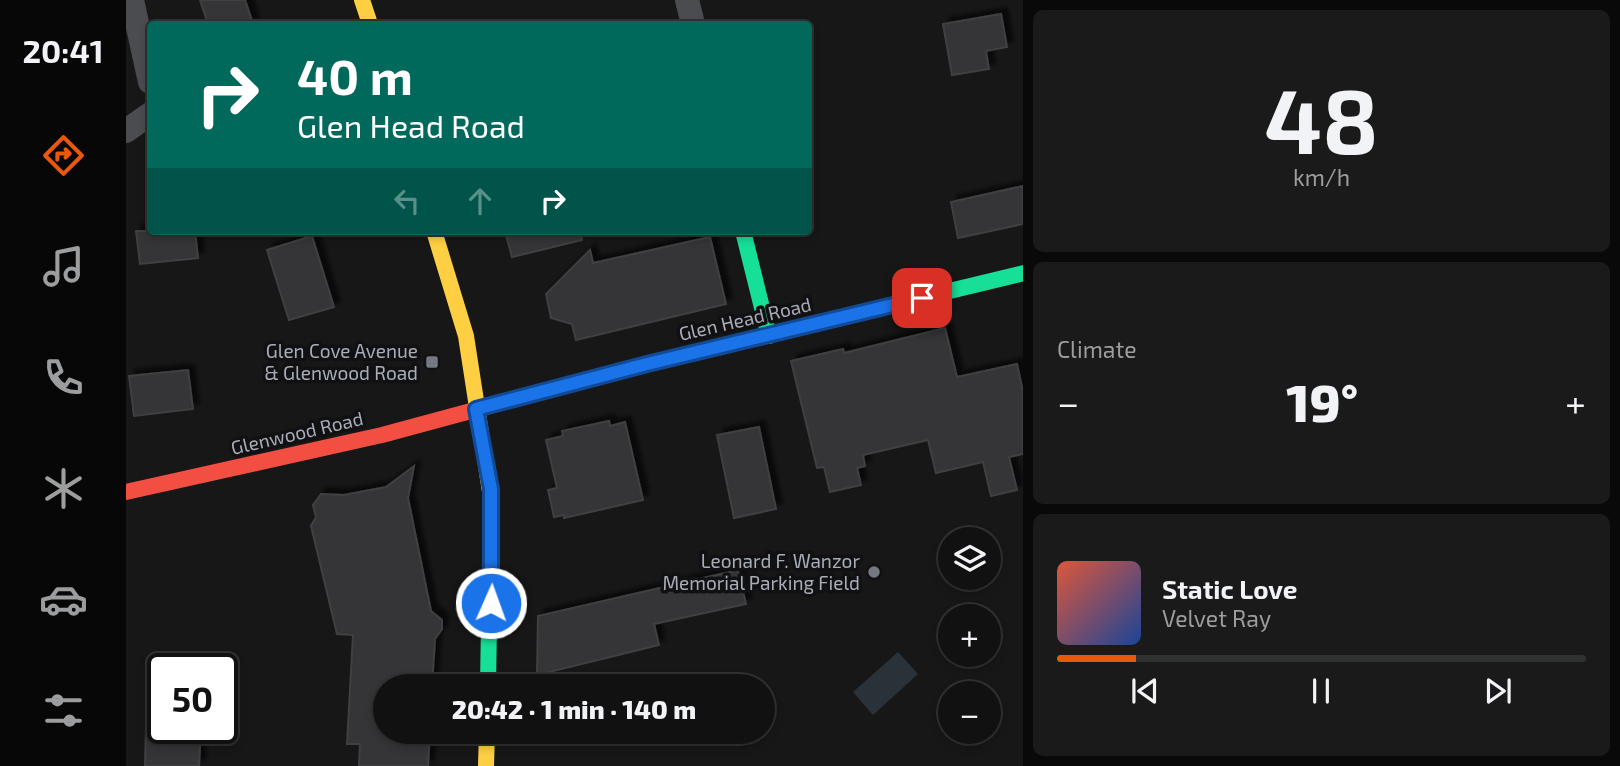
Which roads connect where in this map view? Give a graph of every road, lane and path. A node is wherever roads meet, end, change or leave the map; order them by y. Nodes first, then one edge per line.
1 (132, 0) edge
2 (362, 0) edge
3 (687, 0) edge
4 (369, 21) edge
5 (692, 21) edge
6 (147, 68) edge
7 (147, 116) edge
8 (126, 131) edge
9 (435, 235) edge
10 (744, 235) edge
11 (1023, 273) edge
12 (769, 336) junction
13 (476, 409) junction
14 (126, 492) edge
15 (488, 674) edge
16 (487, 744) edge
17 (486, 766) edge

1 - 6 street
2 - 4 main road
3 - 5 street
7 - 8 street
9 - 13 main road
10 - 12 main road
11 - 12 main road, Glen Head Road
12 - 13 main road, Glen Head Road
13 - 14 main road, Glenwood Road
13 - 15 main road
16 - 17 main road

